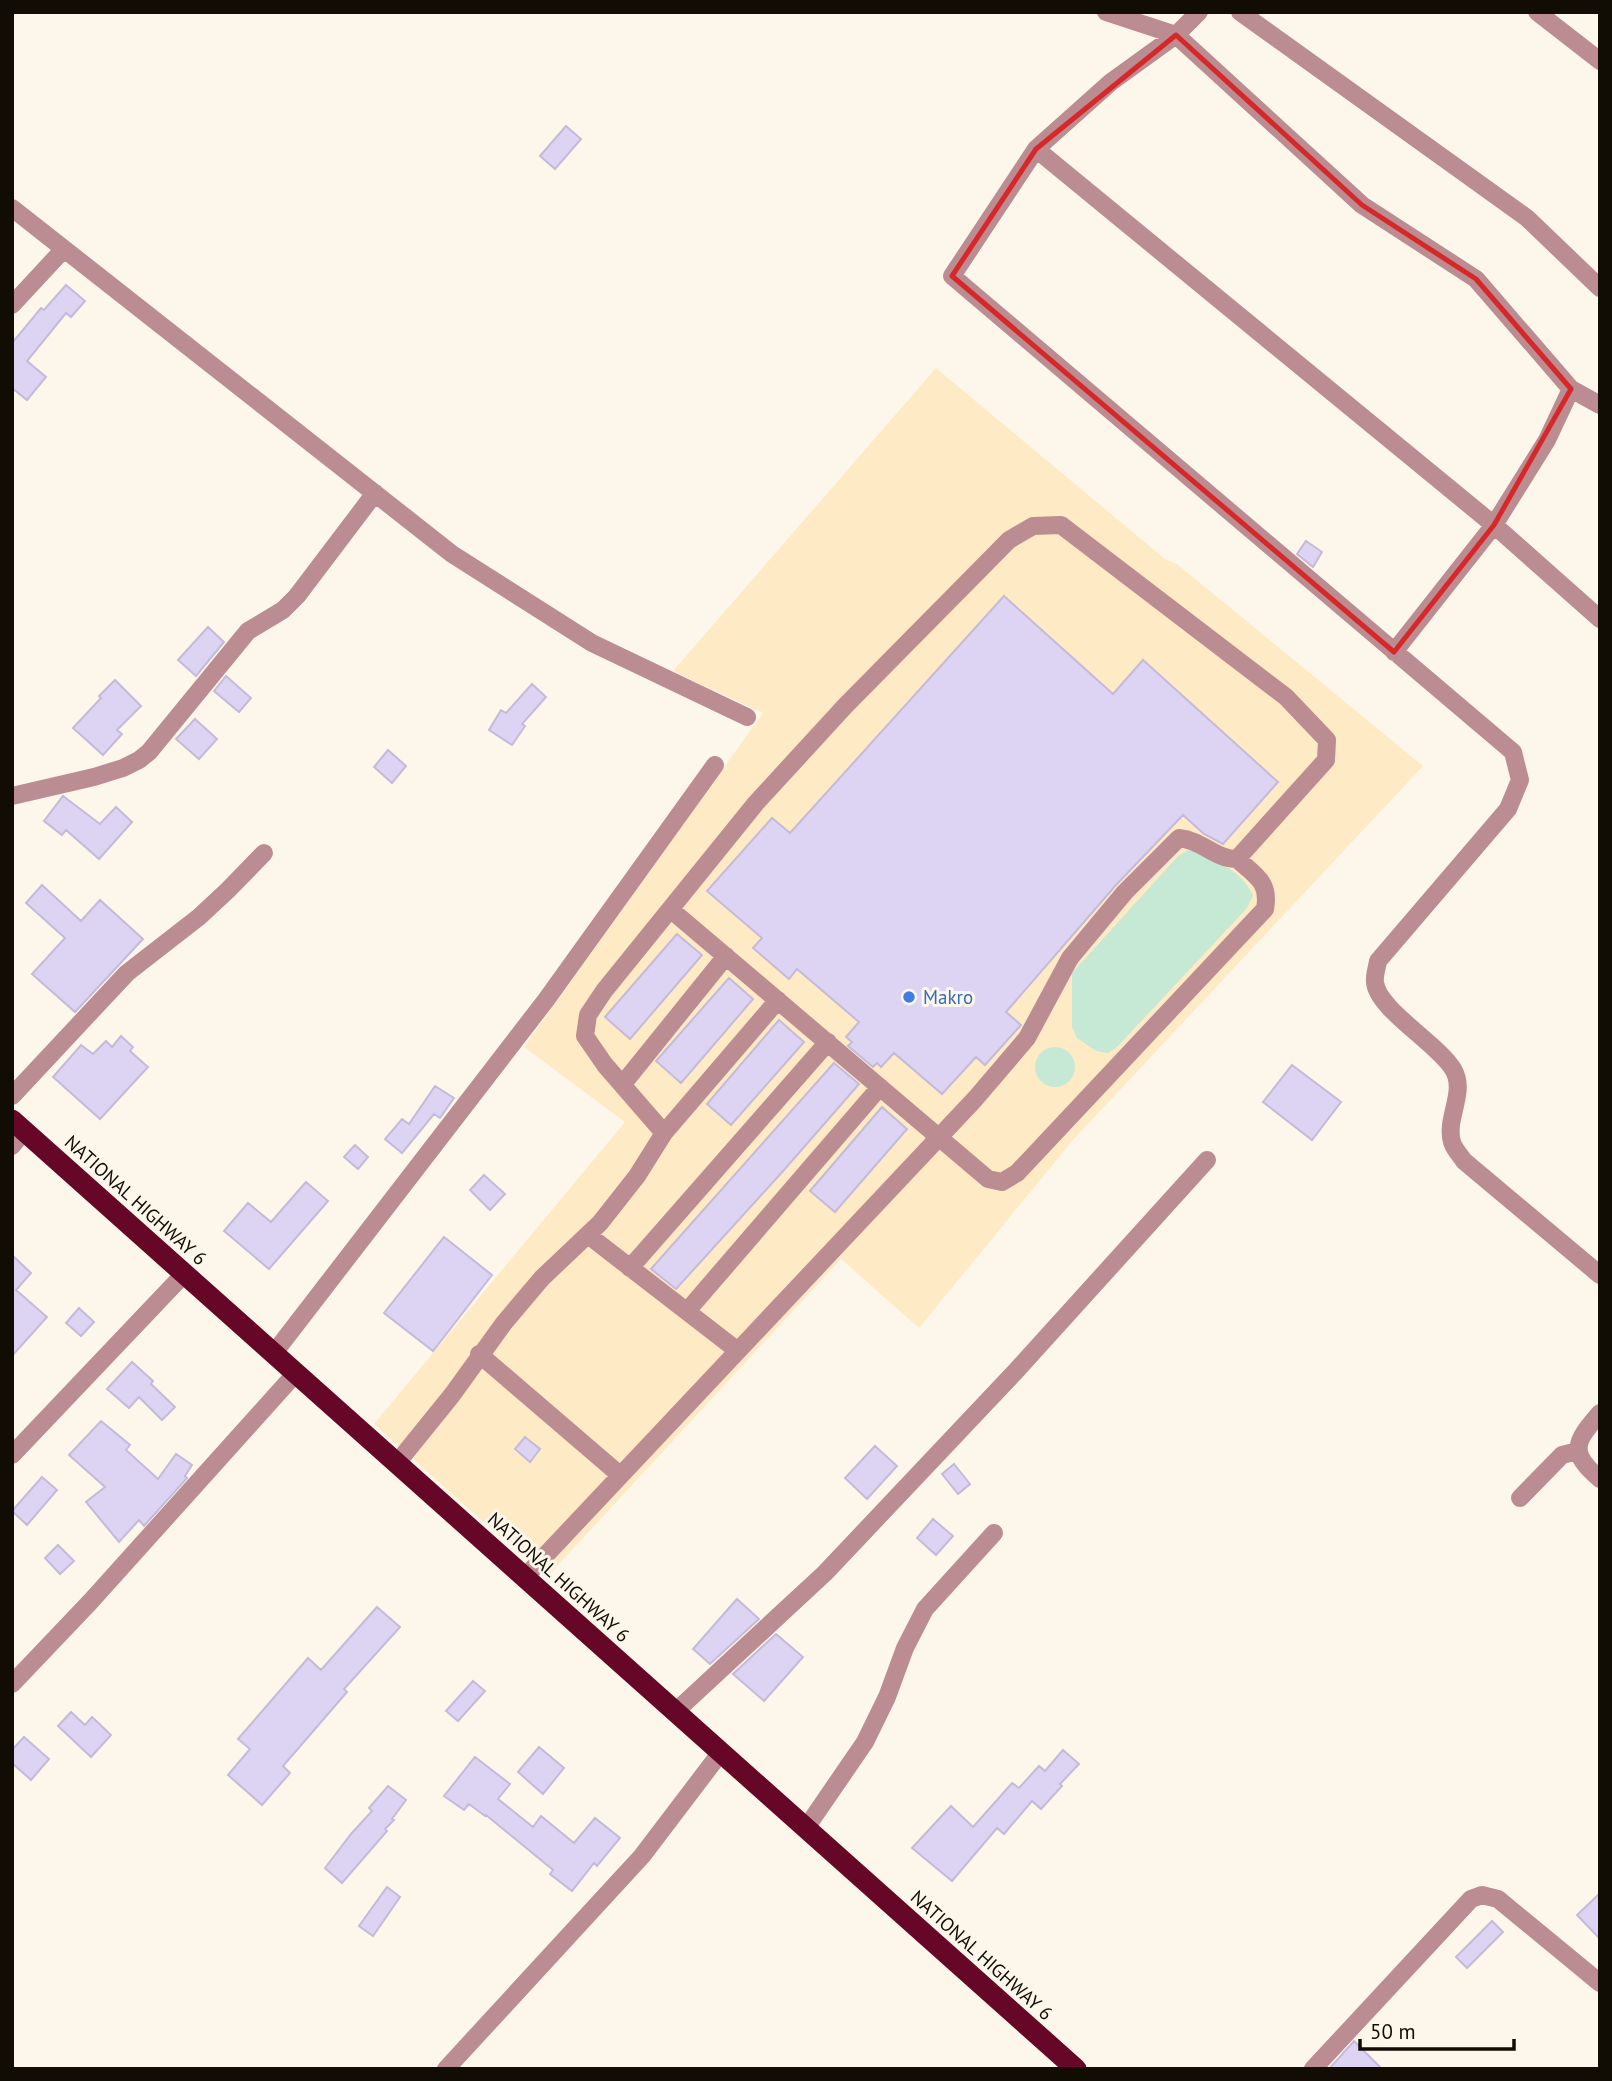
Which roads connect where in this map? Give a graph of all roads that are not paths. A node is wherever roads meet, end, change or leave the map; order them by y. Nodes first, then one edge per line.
1 (1106, 12) edge
2 (1199, 12) edge
3 (1240, 12) edge
4 (1537, 12) edge
5 (1176, 35) junction
6 (1600, 61) edge
7 (1036, 149) junction
8 (12, 208) edge
9 (64, 249) junction
10 (1600, 288) edge
11 (12, 305) edge
12 (1571, 389) junction
13 (1600, 405) edge
14 (375, 493) junction
15 (1494, 524) junction
16 (1600, 619) edge
17 (1394, 652) junction
18 (747, 717) dead end
19 (715, 765) dead end
20 (12, 796) edge
21 (264, 853) dead end
22 (1237, 859) junction
23 (670, 909) junction
24 (726, 956) junction
25 (778, 1000) junction
26 (828, 1042) junction
27 (622, 1085) junction
28 (880, 1087) junction
29 (12, 1096) edge
30 (16, 1132) edge
31 (664, 1133) junction
32 (939, 1137) junction
33 (1207, 1160) dead end
34 (588, 1235) junction
35 (631, 1268) junction
36 (184, 1273) junction
37 (1600, 1275) edge
38 (688, 1310) junction
39 (738, 1351) junction
40 (274, 1353) junction
41 (479, 1354) junction
42 (296, 1373) junction
43 (1600, 1413) edge
44 (1578, 1451) junction
45 (12, 1455) edge
46 (397, 1463) junction
47 (621, 1475) junction
48 (1600, 1479) edge
49 (1520, 1498) dead end
50 (994, 1533) dead end
51 (525, 1577) junction
52 (12, 1684) edge
53 (676, 1712) junction
54 (721, 1752) junction
55 (806, 1828) junction
56 (1600, 1983) edge
57 (446, 2069) edge
58 (1076, 2069) edge
59 (1314, 2069) edge

1 - 5 street
2 - 5 street
3 - 10 street
4 - 6 street
5 - 7 street
5 - 12 street
7 - 15 street
7 - 17 street
8 - 9 street
9 - 11 street
9 - 14 street
12 - 13 street
12 - 15 street
14 - 18 street
14 - 20 street
15 - 16 street
15 - 17 street
17 - 37 street
19 - 40 street
21 - 29 street
22 - 23 street
22 - 32 street
22 - 32 street
23 - 24 street
23 - 27 street
24 - 25 street
24 - 27 street
25 - 26 street
25 - 31 street
26 - 28 street
26 - 35 street
27 - 31 street
28 - 32 street
28 - 38 street
30 - 36 highway, NATIONAL HIGHWAY 6
31 - 34 street
32 - 39 street
33 - 53 street
34 - 35 street
34 - 41 street
35 - 38 street
36 - 40 highway, NATIONAL HIGHWAY 6
36 - 45 street
38 - 39 street
39 - 47 street
40 - 42 highway, NATIONAL HIGHWAY 6
41 - 46 street
41 - 47 street
42 - 46 highway, NATIONAL HIGHWAY 6
42 - 52 street
43 - 44 street
44 - 48 street
44 - 49 street
46 - 51 highway, NATIONAL HIGHWAY 6
47 - 51 street
50 - 55 street
51 - 53 highway, NATIONAL HIGHWAY 6
53 - 54 highway, NATIONAL HIGHWAY 6
54 - 55 highway, NATIONAL HIGHWAY 6
54 - 57 street
55 - 58 highway, NATIONAL HIGHWAY 6
56 - 59 street

